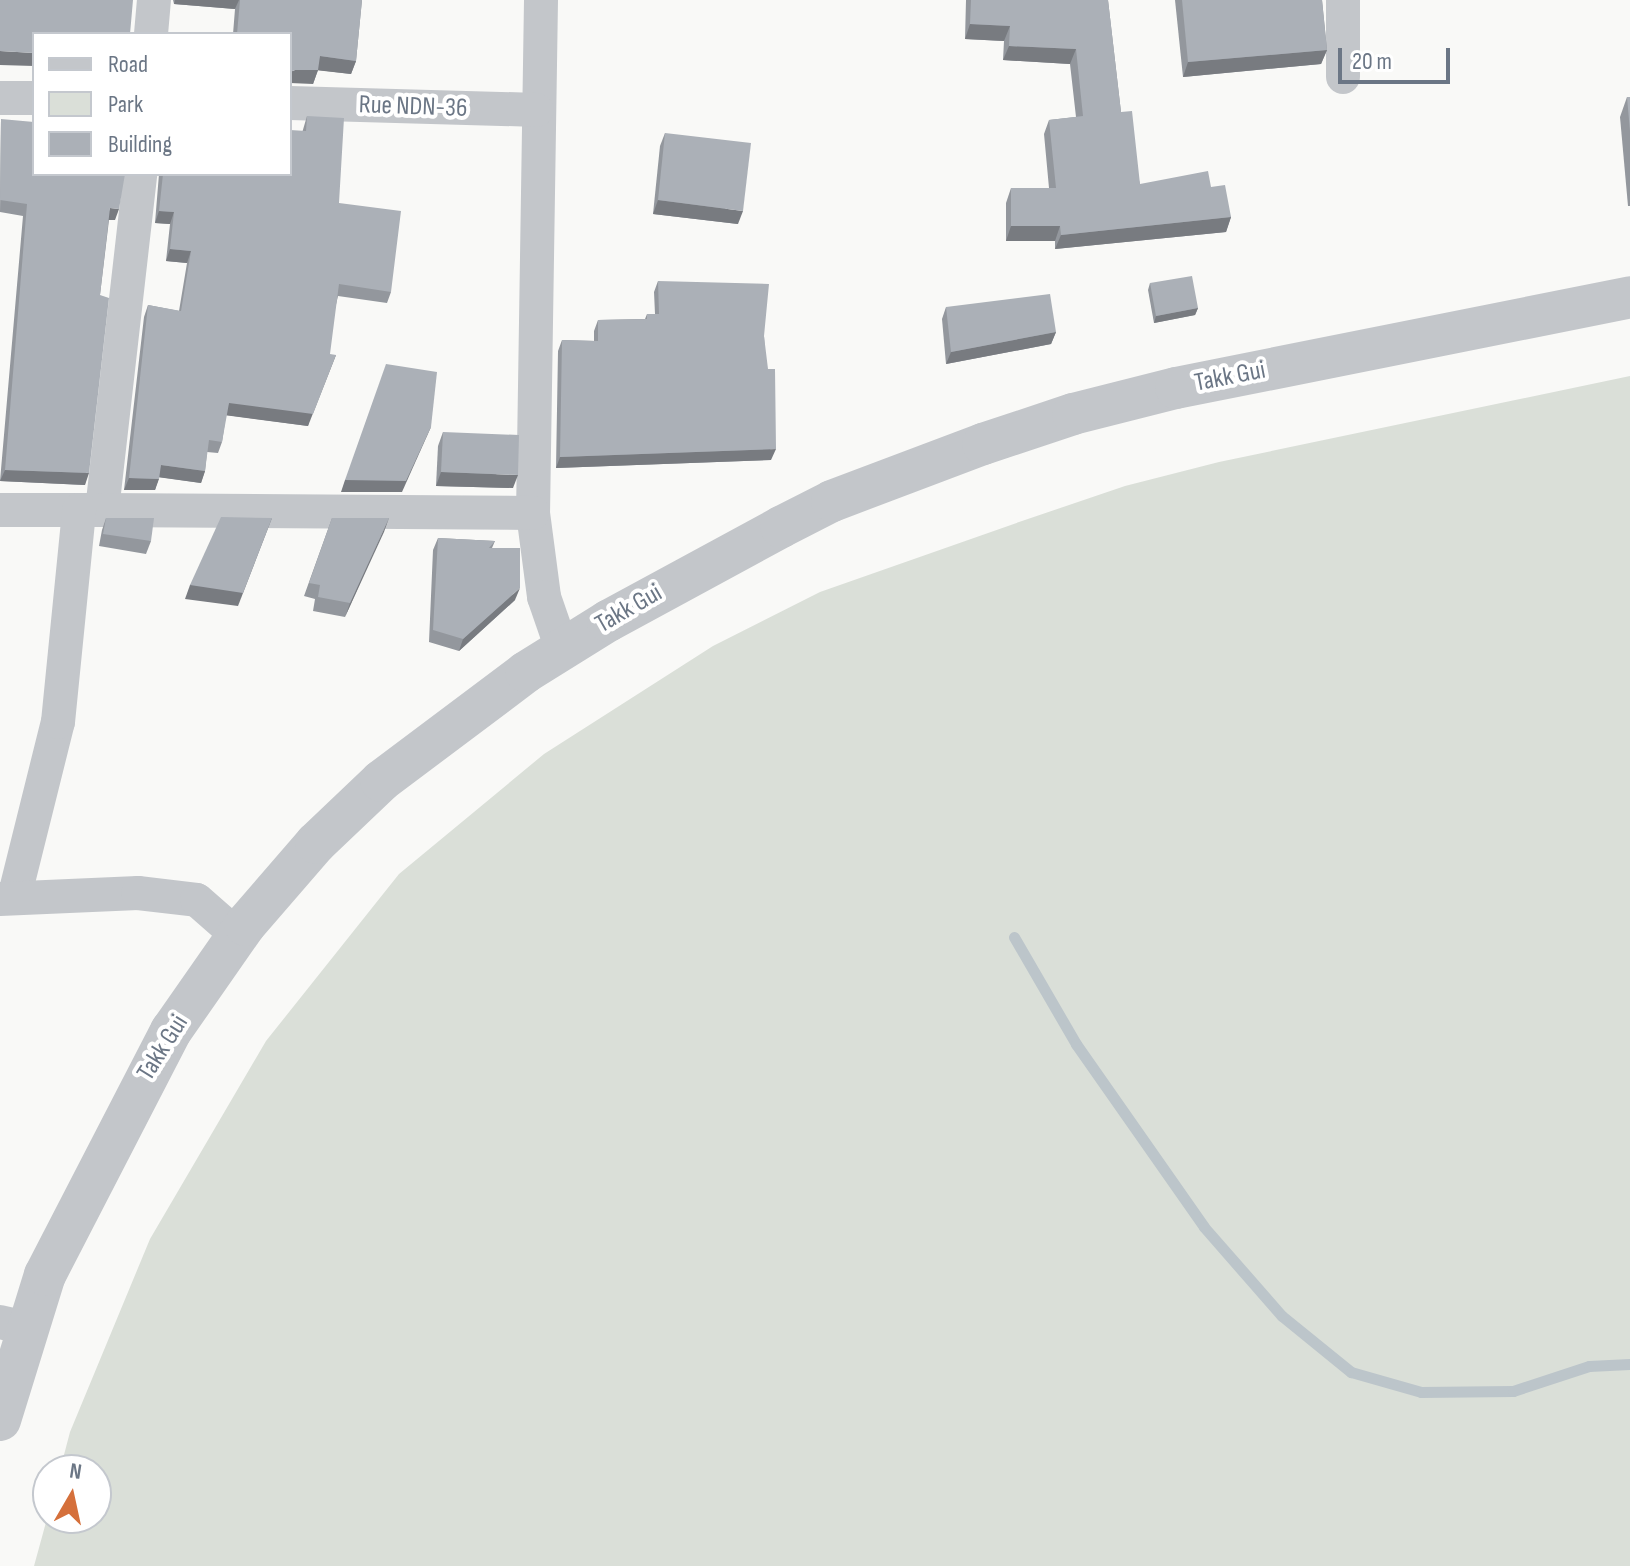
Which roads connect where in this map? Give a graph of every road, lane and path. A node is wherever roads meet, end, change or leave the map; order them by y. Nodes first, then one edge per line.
1 (154, 0) edge
2 (541, 0) edge
3 (1343, 0) edge
4 (151, 32) edge
5 (1343, 77) dead end
6 (0, 98) edge
7 (32, 98) edge
8 (292, 103) edge
9 (537, 110) junction
10 (140, 176) edge
11 (1630, 297) edge
12 (0, 510) edge
13 (91, 510) junction
14 (533, 513) junction
15 (562, 649) junction
16 (7, 898) edge
17 (238, 936) junction
18 (13, 1325) edge
19 (0, 1420) edge

1 - 4 street
2 - 9 street
3 - 5 street
6 - 7 street
8 - 9 street, Rue NDN-36
9 - 14 street
10 - 13 street
11 - 15 street, Takk Gui
12 - 13 street
13 - 14 street
13 - 16 street
14 - 15 street
15 - 17 street, Takk Gui
16 - 17 street
17 - 18 street, Takk Gui
18 - 19 street, Takk Gui

